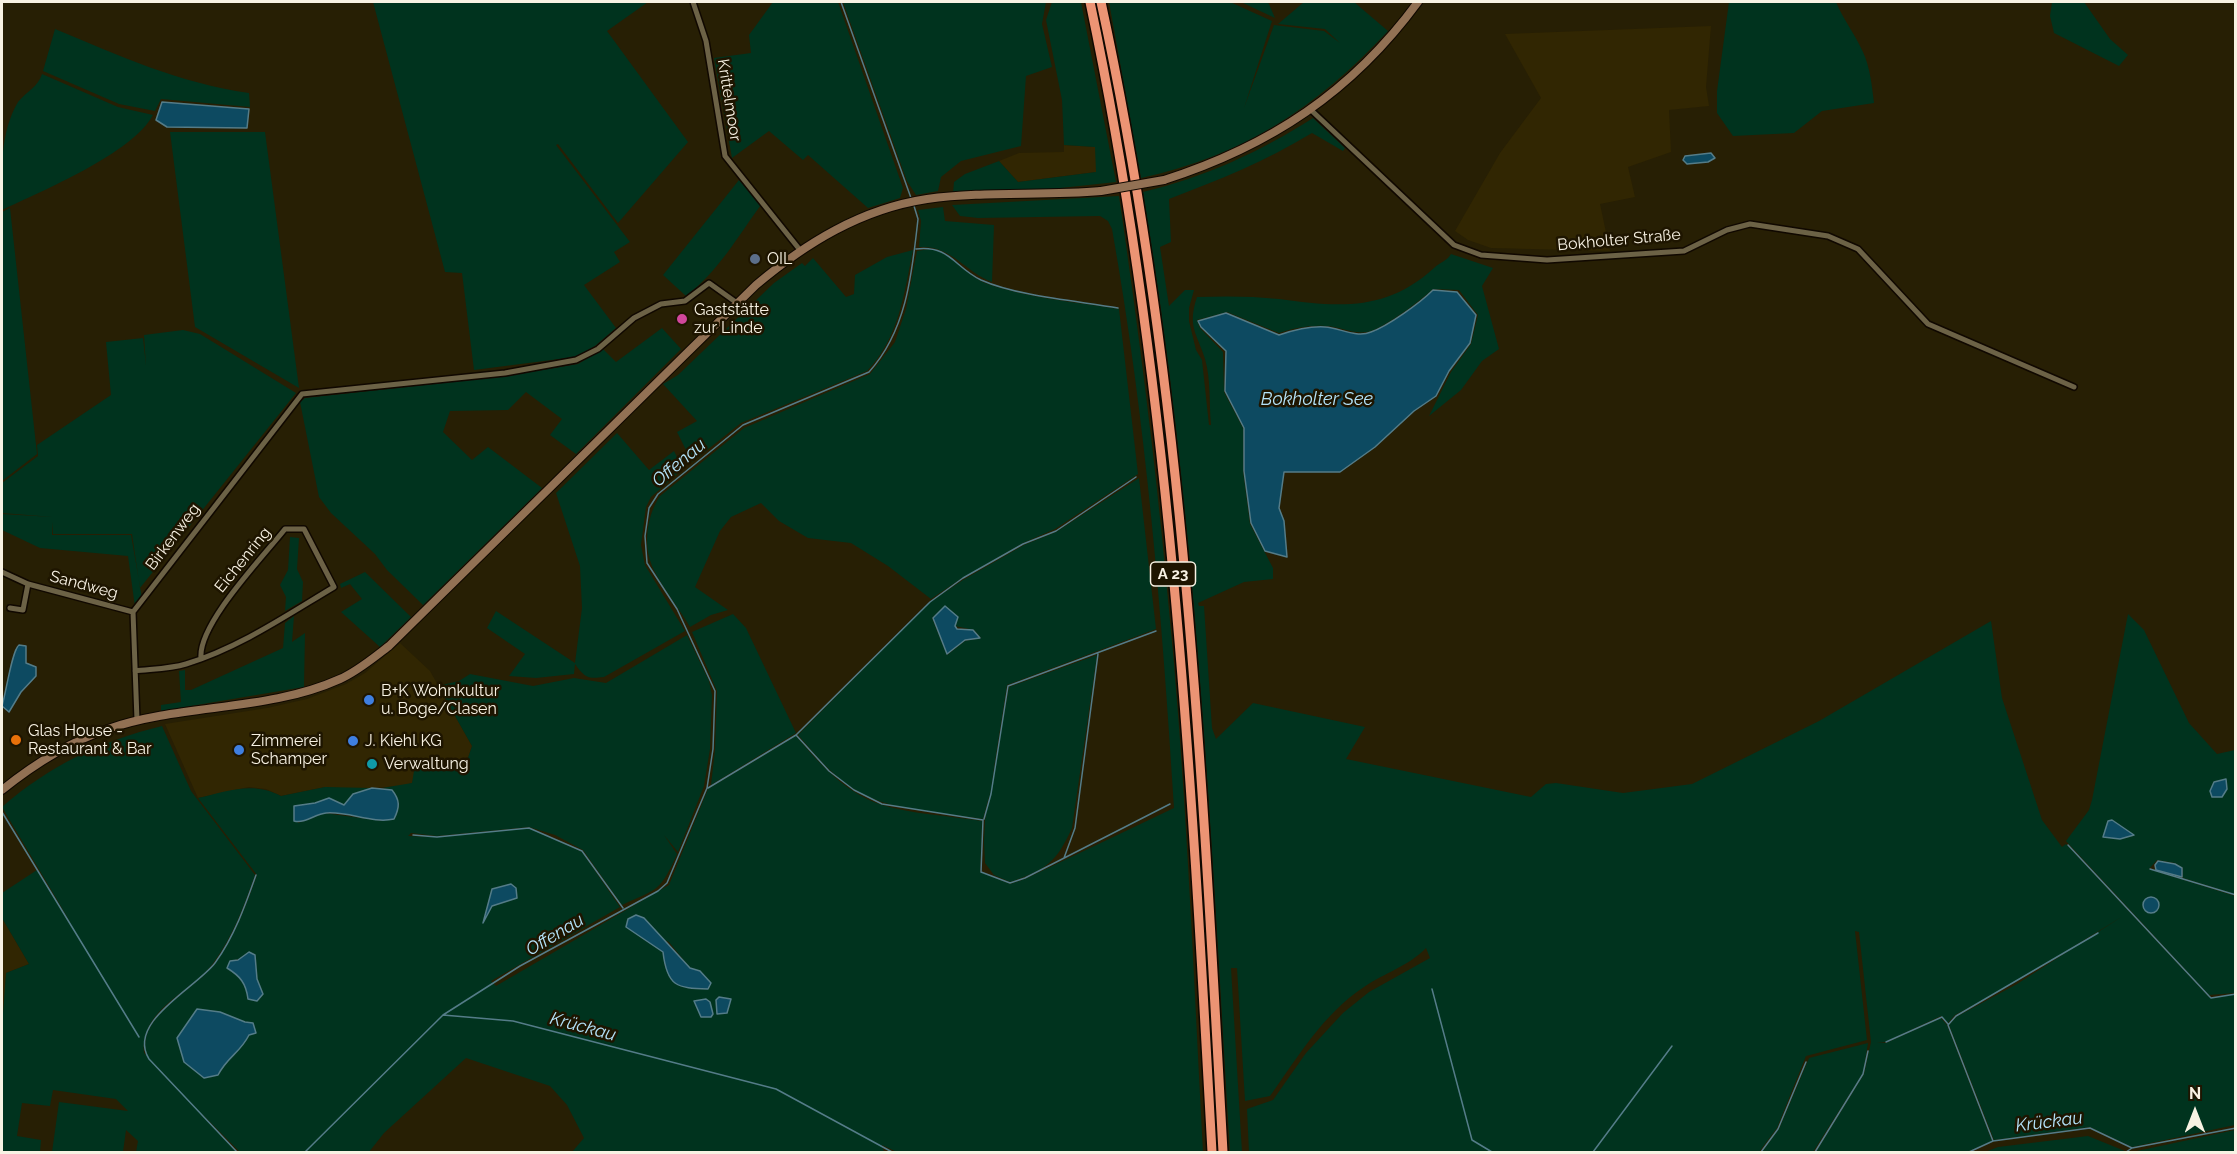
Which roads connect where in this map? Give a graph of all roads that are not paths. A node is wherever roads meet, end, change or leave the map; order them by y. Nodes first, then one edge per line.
1 (693, 2) edge
2 (1090, 2) edge
3 (1101, 2) edge
4 (1418, 2) edge
5 (1311, 110) junction
6 (800, 250) junction
7 (737, 303) junction
8 (2074, 387) dead end
9 (2, 572) edge
10 (28, 584) junction
11 (10, 608) dead end
12 (134, 612) junction
13 (201, 658) junction
14 (135, 671) junction
15 (137, 720) junction
16 (2, 790) edge
17 (1212, 1152) edge
18 (1223, 1152) edge

1 - 6 street, Krittelmoor
2 - 17 highway, A 23
3 - 18 highway, A 23
4 - 5 main road
5 - 6 main road, bridge
5 - 8 street, Bokholter Straße
6 - 7 main road
7 - 12 street, Birkenweg
7 - 15 main road
9 - 10 street, Sandweg
10 - 11 street, Sandweg
10 - 12 street, Sandweg
12 - 14 street
13 - 13 street, Eichenring
13 - 14 street, Eichenring
14 - 15 street
15 - 16 main road

